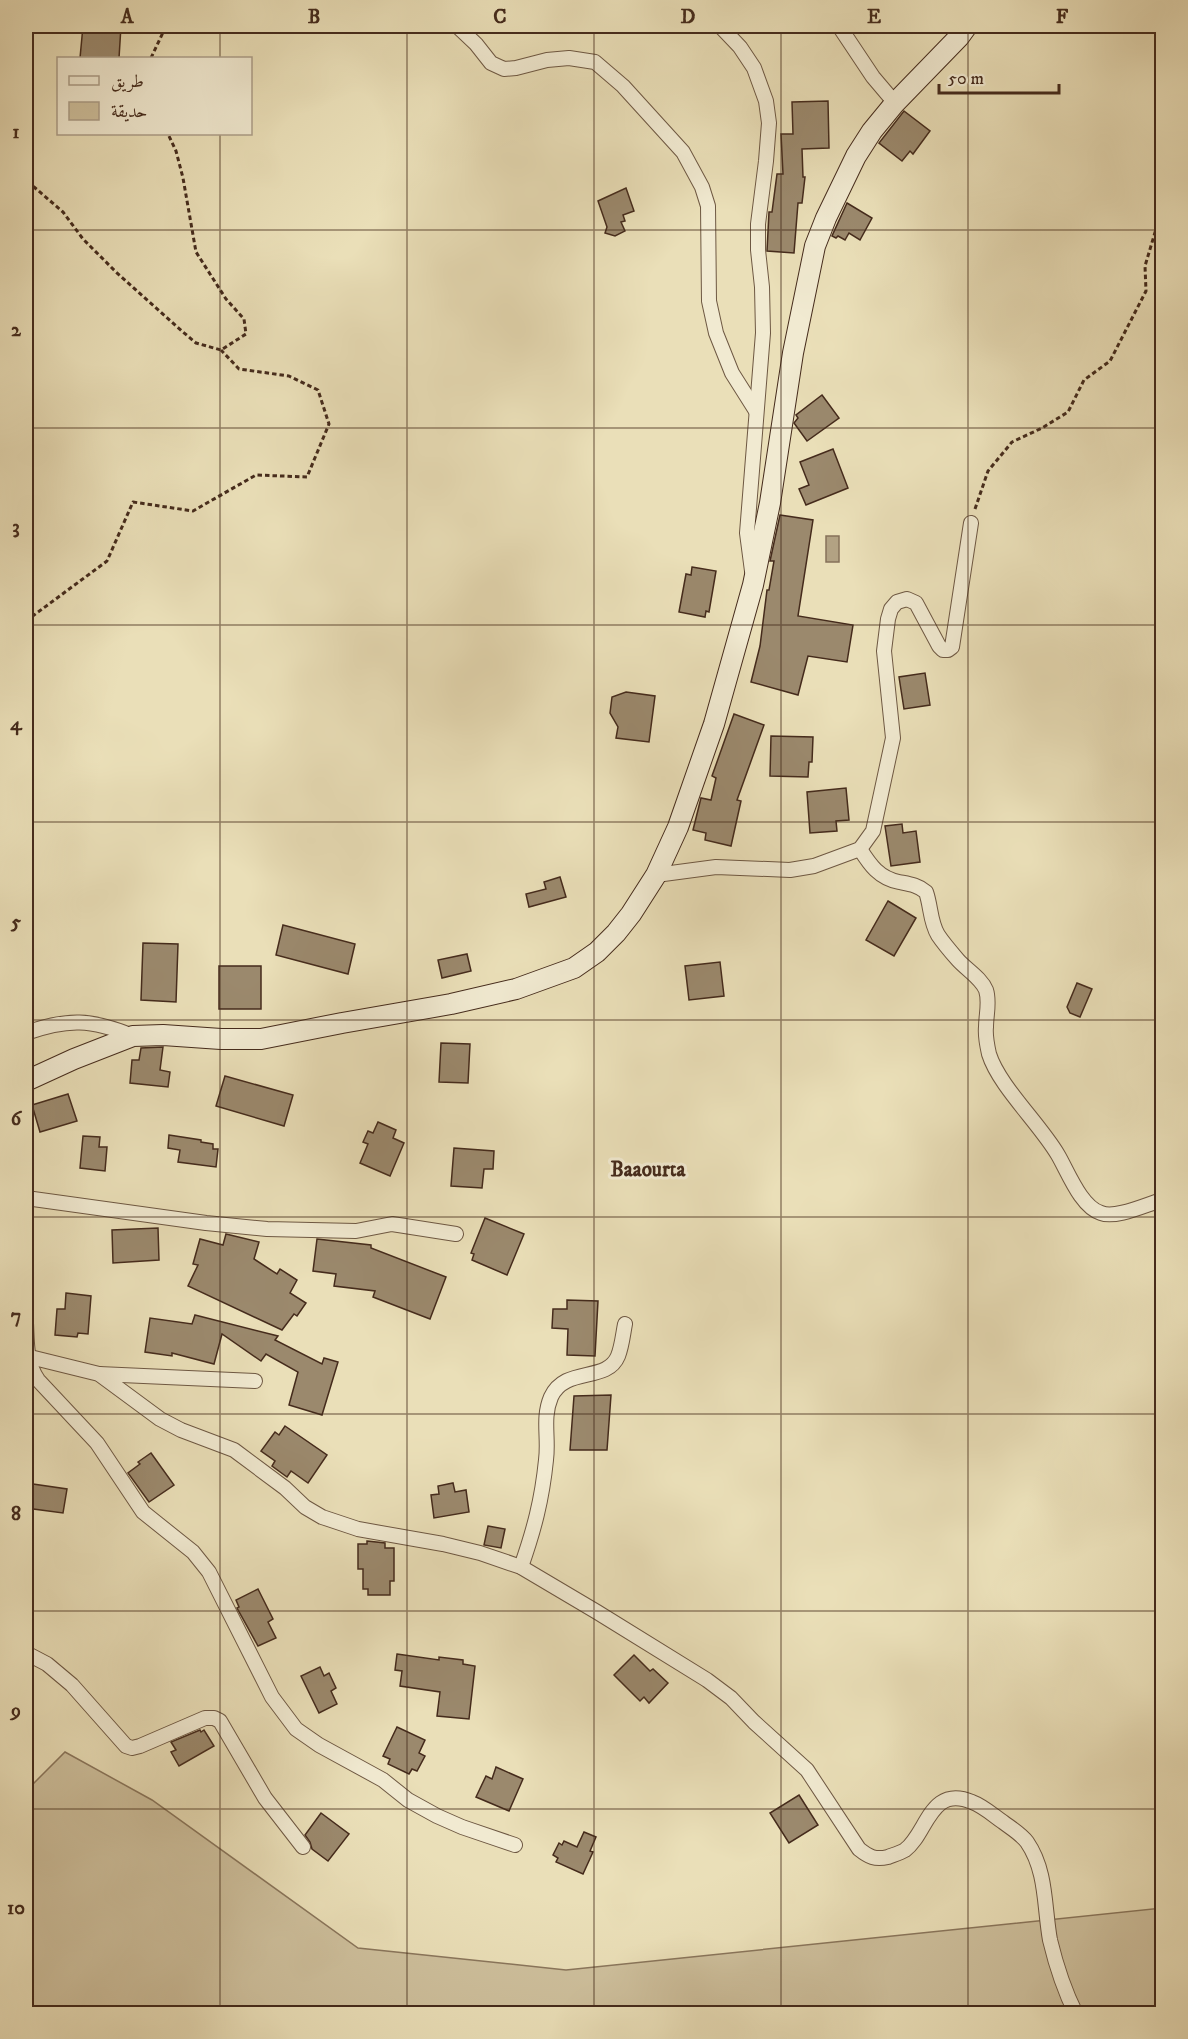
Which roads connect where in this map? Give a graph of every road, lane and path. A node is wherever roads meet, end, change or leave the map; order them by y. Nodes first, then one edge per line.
1 (166, 26) edge
2 (457, 26) edge
3 (720, 26) edge
4 (839, 26) edge
5 (968, 26) edge
6 (1157, 26) edge
7 (1162, 51) edge
8 (152, 57) edge
9 (895, 103) junction
10 (168, 135) edge
11 (26, 184) edge
12 (1162, 210) edge
13 (221, 350) junction
14 (756, 411) junction
15 (971, 523) joint
16 (753, 585) junction
17 (26, 621) edge
18 (860, 849) junction
19 (656, 875) junction
20 (26, 1033) edge
21 (133, 1036) junction
22 (26, 1081) edge
23 (26, 1198) edge
24 (1162, 1200) edge
25 (456, 1234) dead end
26 (26, 1323) edge
27 (625, 1324) dead end
28 (26, 1356) edge
29 (99, 1374) junction
30 (255, 1381) dead end
31 (521, 1567) junction
32 (26, 1653) edge
33 (515, 1845) dead end
34 (303, 1847) dead end
35 (1076, 2013) edge

1 - 8 path
2 - 14 street
3 - 14 street
4 - 9 street
5 - 9 main road
6 - 7 path
9 - 16 main road
10 - 13 path
11 - 13 path
12 - 15 path
13 - 17 path
14 - 16 street
15 - 18 street
16 - 19 main road
18 - 19 street
18 - 24 street
19 - 21 main road
20 - 21 street
21 - 22 main road
23 - 25 street
26 - 28 street
27 - 31 street
28 - 29 street
28 - 33 street
29 - 30 street
29 - 31 street
31 - 35 street
32 - 34 street

